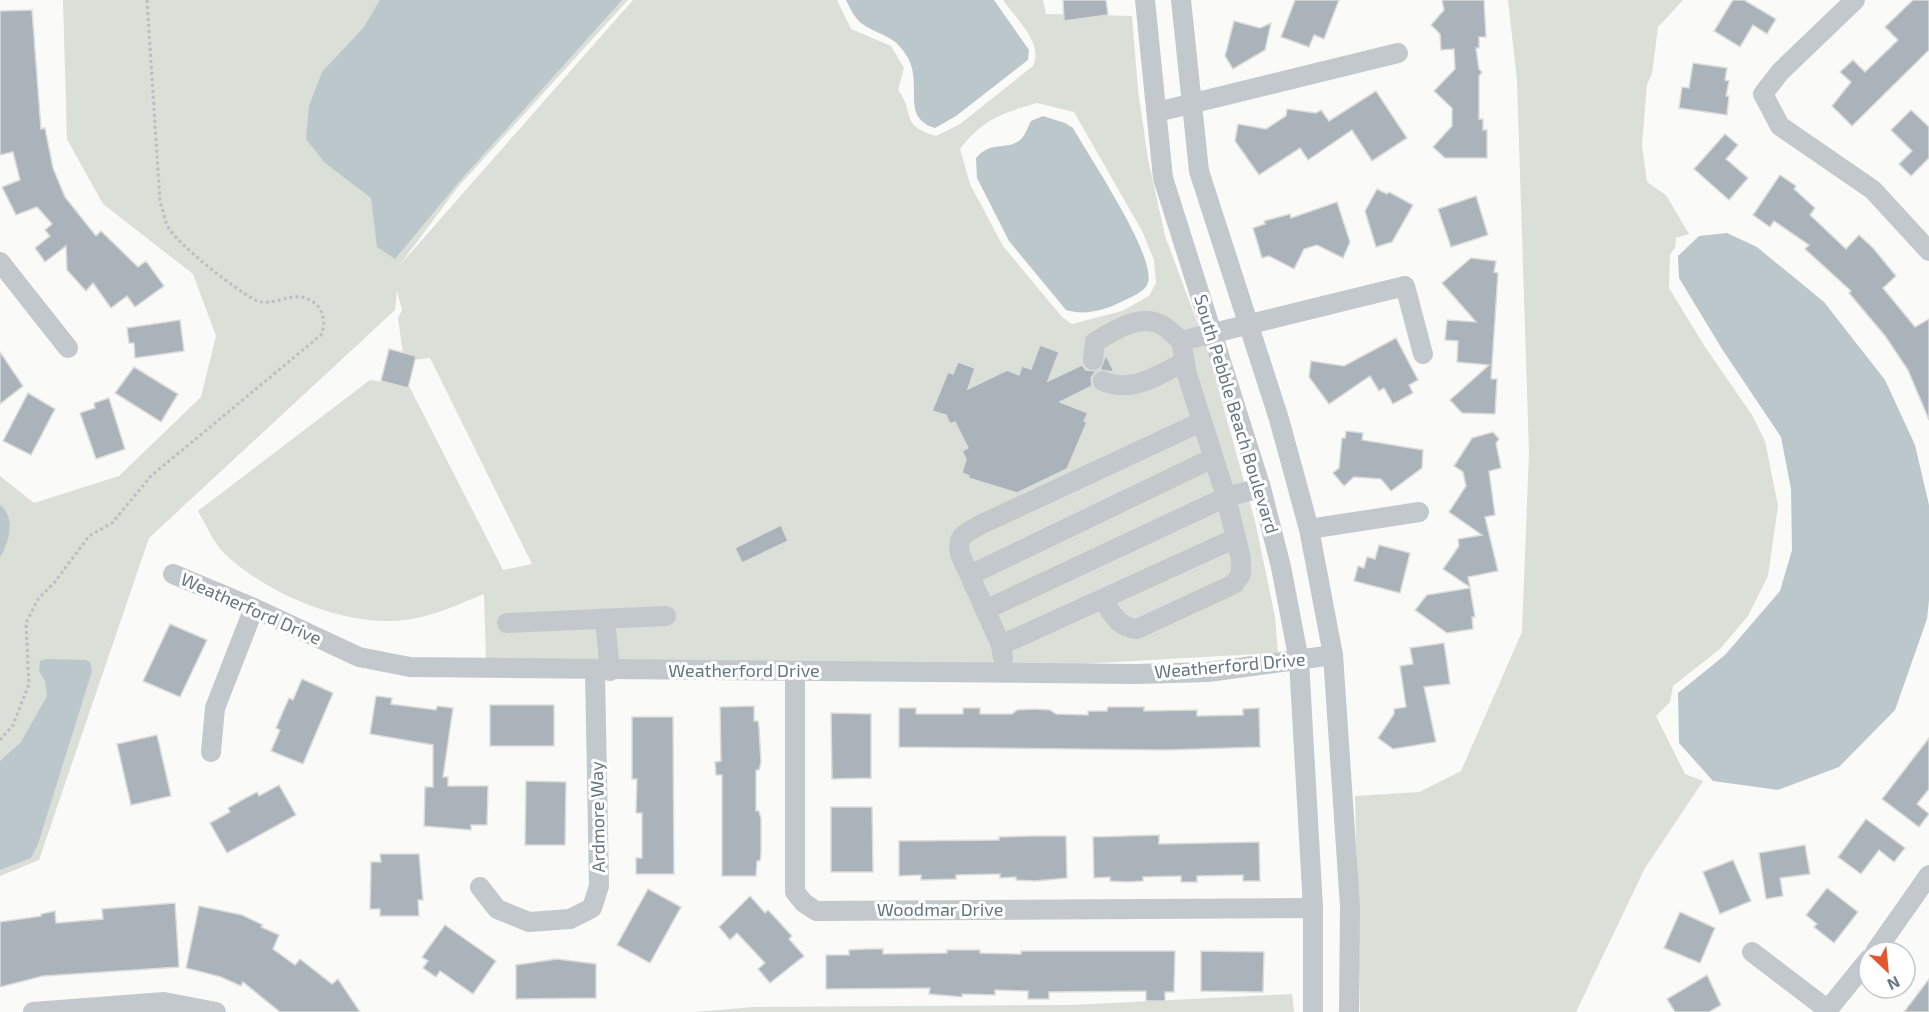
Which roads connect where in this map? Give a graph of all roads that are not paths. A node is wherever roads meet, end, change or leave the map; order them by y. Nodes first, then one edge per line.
1 (1145, 0) edge
2 (1181, 0) edge
3 (1855, 0) edge
4 (1398, 53) dead end
5 (1193, 105) junction
6 (1157, 112) junction
7 (1929, 251) edge
8 (0, 262) edge
9 (1247, 324) junction
10 (1211, 332) junction
11 (1181, 341) junction
12 (68, 348) dead end
13 (1423, 354) dead end
14 (1093, 360) dead end
15 (1185, 361) junction
16 (1103, 381) dead end
17 (1201, 422) junction
18 (1213, 458) junction
19 (1261, 488) junction
20 (1226, 498) junction
21 (1419, 512) dead end
22 (1309, 529) junction
23 (1236, 538) junction
24 (173, 574) dead end
25 (970, 575) junction
26 (1103, 600) junction
27 (254, 608) junction
28 (985, 610) junction
29 (666, 616) dead end
30 (606, 619) junction
31 (507, 623) dead end
32 (1001, 645) junction
33 (1333, 655) junction
34 (1299, 661) junction
35 (602, 670) junction
36 (795, 671) junction
37 (1005, 673) junction
38 (210, 752) dead end
39 (1929, 875) edge
40 (480, 887) dead end
41 (1314, 908) junction
42 (1883, 940) edge
43 (1752, 952) dead end
44 (1857, 974) edge
45 (1827, 1011) edge
46 (33, 1012) edge
47 (216, 1012) edge
48 (1313, 1012) edge
49 (1350, 1012) edge

1 - 6 street, South Pebble Beach Boulevard
2 - 5 street, South Pebble Beach Boulevard
3 - 7 street
4 - 5 street
5 - 6 street
5 - 9 street, South Pebble Beach Boulevard
6 - 10 street, South Pebble Beach Boulevard
8 - 12 street
9 - 10 street
9 - 13 street
9 - 22 street, South Pebble Beach Boulevard
10 - 11 street
10 - 19 street, South Pebble Beach Boulevard
11 - 14 street
11 - 15 street
15 - 16 street
15 - 17 street
17 - 18 street
17 - 25 street
18 - 20 street
18 - 25 street
19 - 20 street
19 - 34 street, South Pebble Beach Boulevard
20 - 23 street
20 - 28 street
21 - 22 street
22 - 33 street, South Pebble Beach Boulevard
23 - 26 street
23 - 26 street
24 - 27 street, Weatherford Drive
25 - 28 street
26 - 32 street
27 - 35 street, Weatherford Drive
27 - 38 street
28 - 32 street
29 - 30 street
30 - 31 street
30 - 35 street, Ardmore Way
32 - 37 street
33 - 34 street, Weatherford Drive
33 - 49 street, South Pebble Beach Boulevard
34 - 37 street, Weatherford Drive
34 - 41 street, South Pebble Beach Boulevard
35 - 36 street, Weatherford Drive
35 - 40 street, Ardmore Way
36 - 37 street, Weatherford Drive
36 - 41 street, Woodmar Drive
39 - 42 street
41 - 48 street, South Pebble Beach Boulevard
43 - 45 street
44 - 45 street
46 - 47 street

